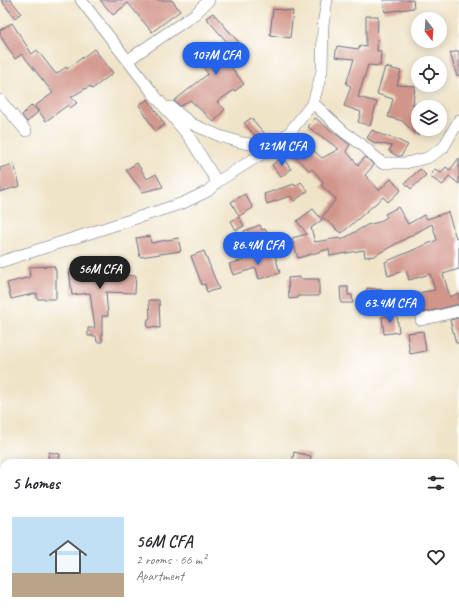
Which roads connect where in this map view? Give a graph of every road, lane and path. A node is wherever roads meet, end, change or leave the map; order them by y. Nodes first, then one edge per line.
1 (82, 0) edge
2 (209, 0) edge
3 (327, 0) edge
4 (128, 60) junction
5 (152, 92) junction
6 (0, 100) edge
7 (313, 103) junction
8 (459, 120) edge
9 (26, 131) dead end
10 (273, 147) junction
11 (217, 182) junction
12 (0, 262) edge
13 (459, 311) edge
14 (421, 320) dead end

1 - 4 street
2 - 4 street
3 - 7 street
4 - 5 street
5 - 10 street
5 - 11 street
6 - 9 street
7 - 8 street
7 - 10 street
10 - 11 street
11 - 12 street
13 - 14 street

